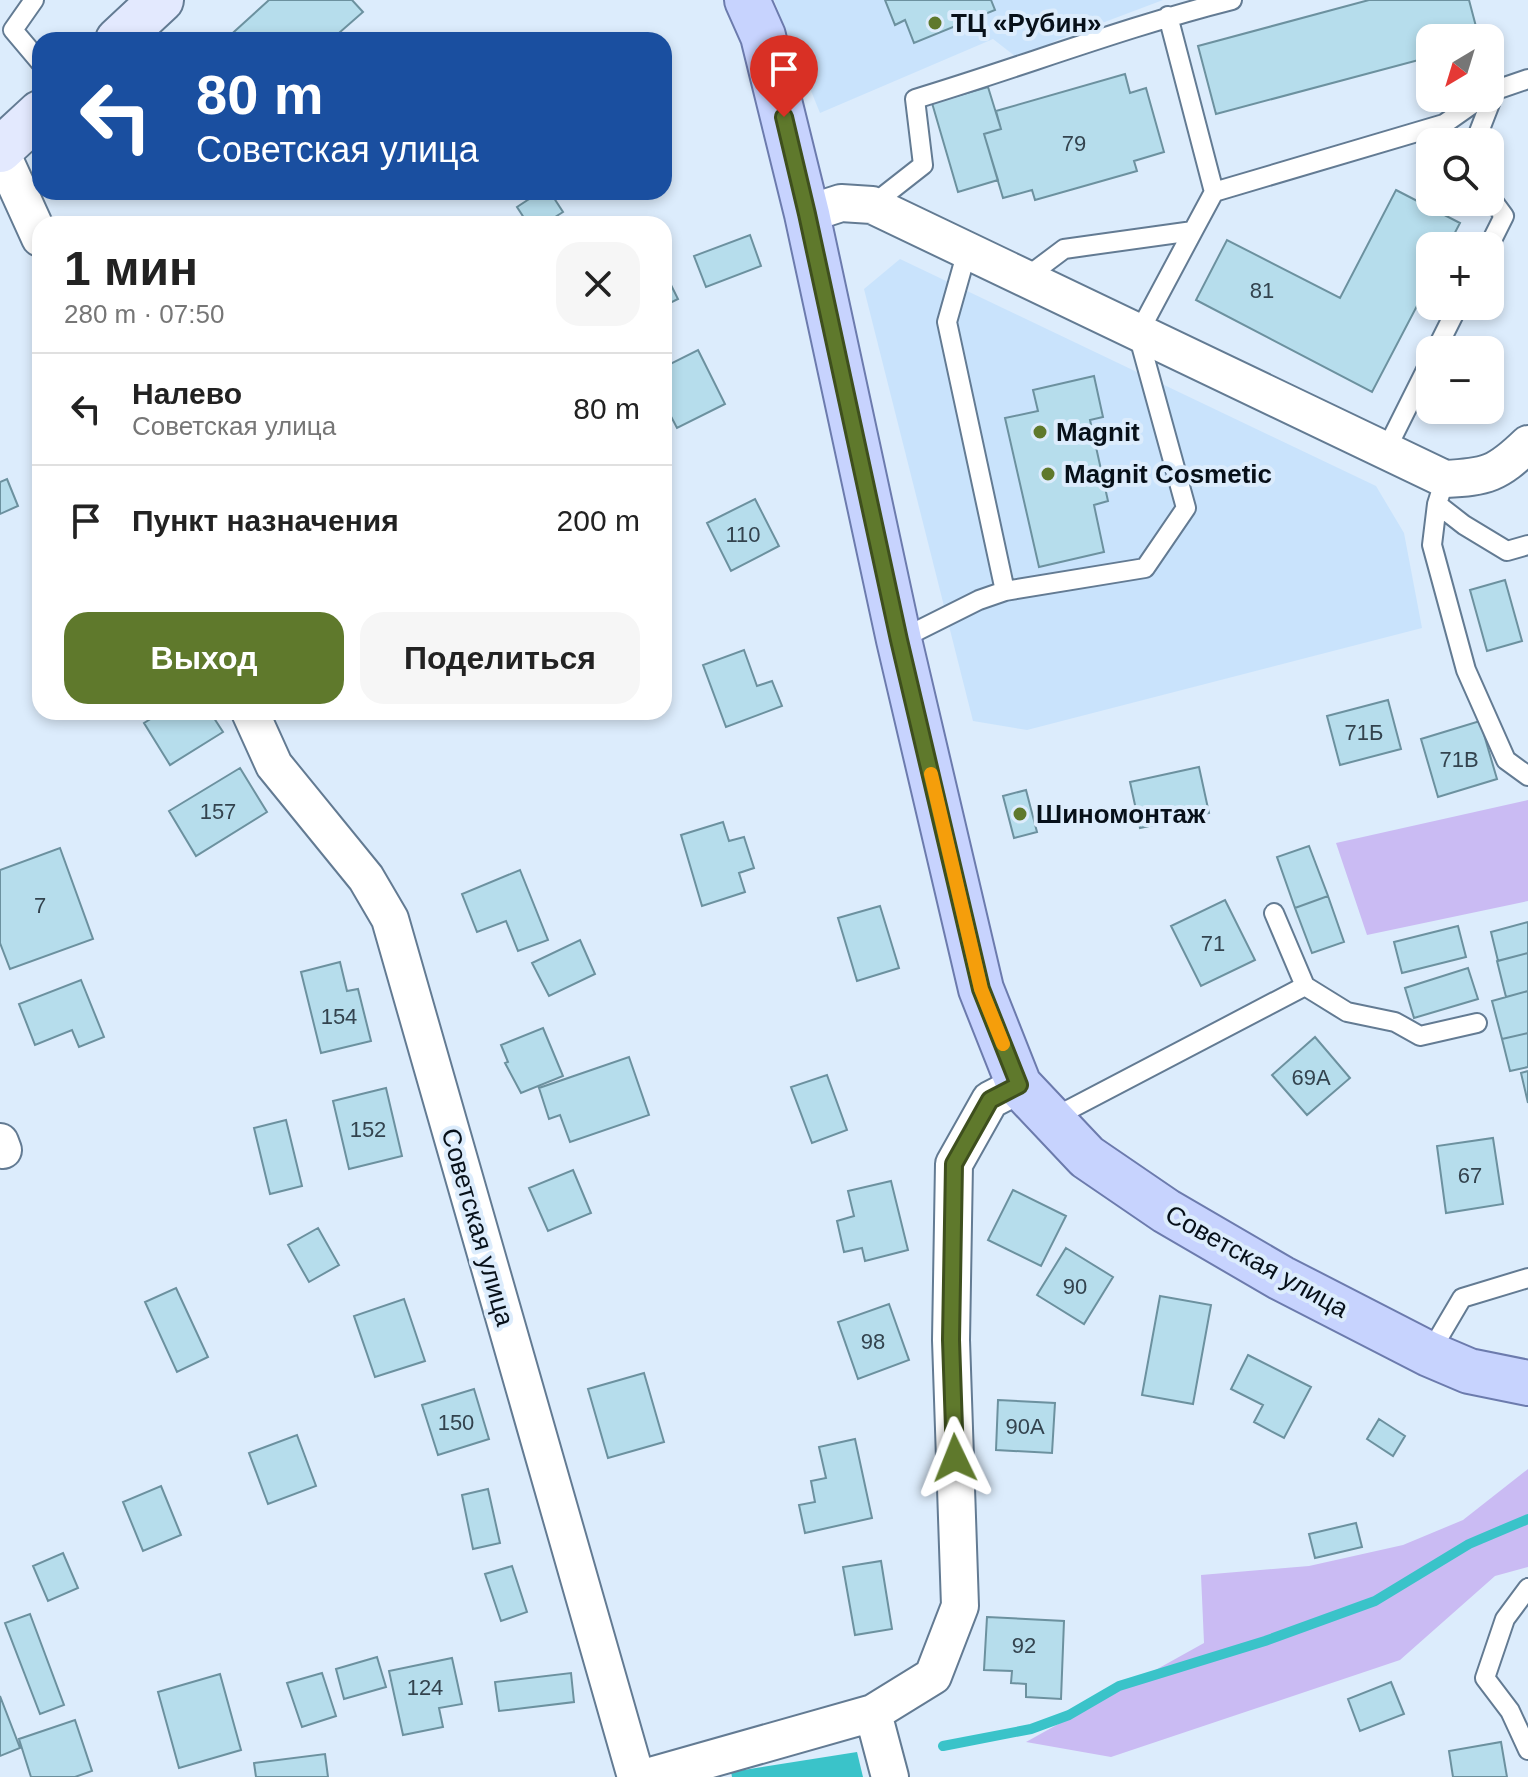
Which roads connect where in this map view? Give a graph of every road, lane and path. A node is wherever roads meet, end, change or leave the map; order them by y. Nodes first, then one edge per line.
1 (34, 0) edge
2 (161, 0) edge
3 (747, 0) edge
4 (1232, 0) edge
5 (1168, 16) junction
6 (127, 32) edge
7 (32, 53) edge
8 (1528, 79) edge
9 (1504, 87) edge
10 (1461, 112) edge
11 (32, 120) edge
12 (0, 150) edge
13 (1214, 192) junction
14 (872, 205) junction
15 (807, 214) junction
16 (32, 220) edge
17 (1193, 231) junction
18 (967, 251) junction
19 (1024, 279) junction
20 (1138, 334) junction
21 (1416, 390) edge
22 (1528, 444) edge
23 (1386, 450) junction
24 (1441, 492) junction
25 (1528, 545) edge
26 (1005, 591) junction
27 (899, 640) junction
28 (254, 720) edge
29 (1528, 776) edge
30 (1274, 913) dead end
31 (1305, 986) junction
32 (1477, 1023) dead end
33 (1019, 1085) junction
34 (1051, 1119) junction
35 (1528, 1278) edge
36 (1429, 1354) junction
37 (1528, 1383) edge
38 (1528, 1588) edge
39 (873, 1713) junction
40 (1528, 1750) edge
41 (636, 1777) edge
42 (647, 1777) edge
43 (890, 1777) edge

1 - 7 lane
2 - 6 street
3 - 15 main road, Советская улица
4 - 5 lane
5 - 13 lane
5 - 14 lane
8 - 9 lane
10 - 13 lane
11 - 12 street
12 - 16 street
13 - 17 lane
14 - 15 street
14 - 18 street
15 - 27 main road, Советская улица
17 - 19 lane
17 - 20 lane
18 - 19 street
18 - 26 lane
19 - 20 street
20 - 23 street
20 - 26 lane
21 - 23 lane
22 - 24 street
23 - 24 street
24 - 25 lane
24 - 29 lane
26 - 27 lane
27 - 33 main road, Советская улица
28 - 41 street, Советская улица
30 - 31 lane
31 - 32 lane
31 - 34 lane
33 - 34 main road, Советская улица
33 - 39 street
34 - 36 main road, Советская улица
35 - 36 lane
36 - 37 main road, Советская улица
38 - 40 lane
39 - 42 street
39 - 43 street

